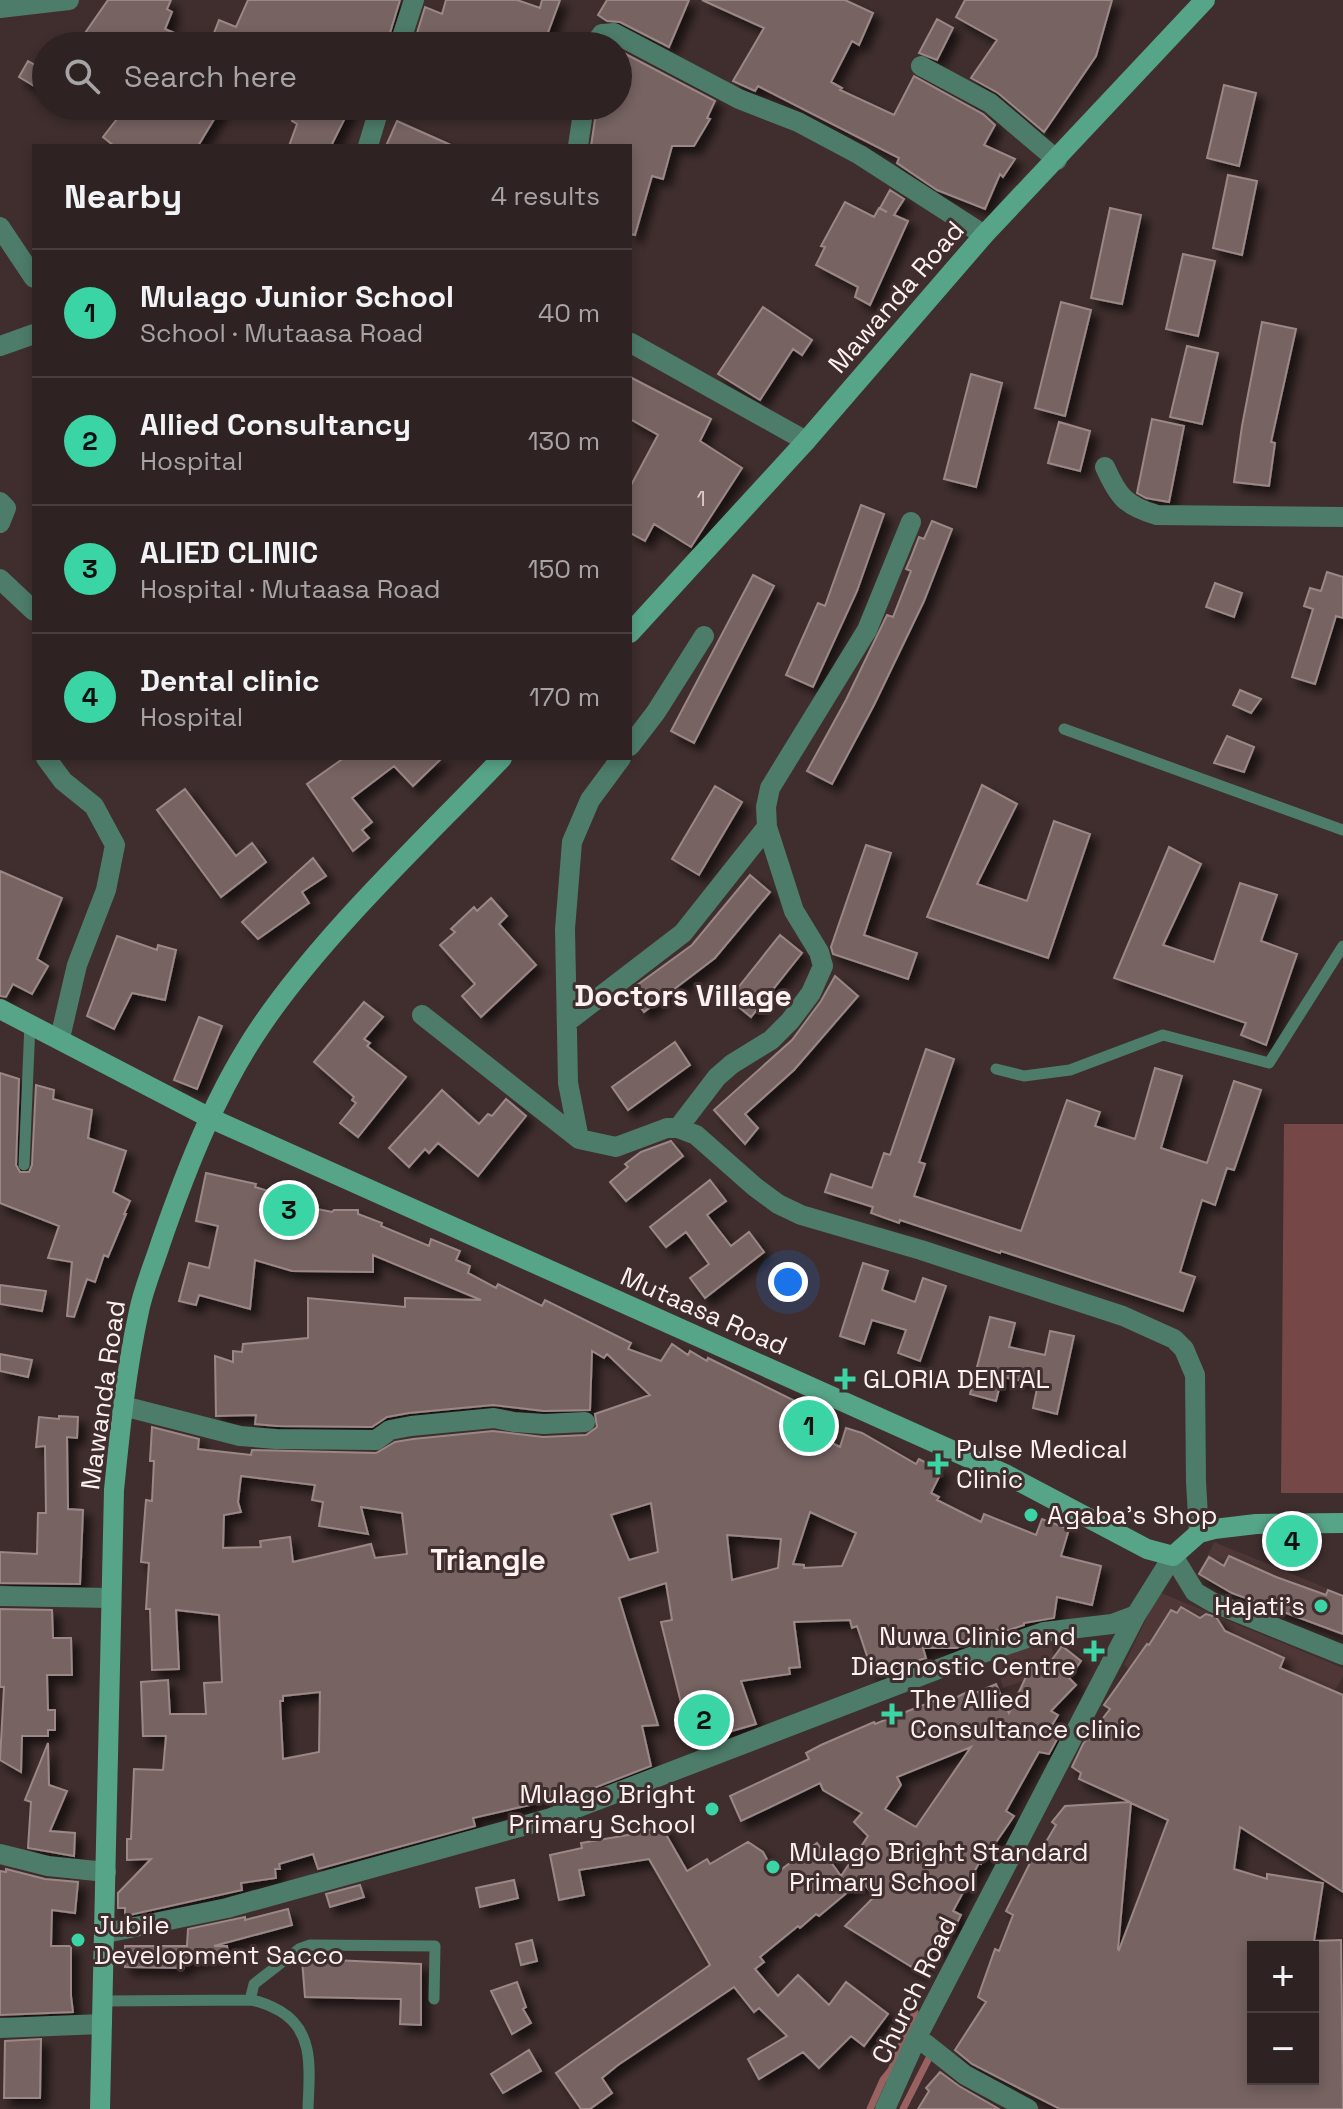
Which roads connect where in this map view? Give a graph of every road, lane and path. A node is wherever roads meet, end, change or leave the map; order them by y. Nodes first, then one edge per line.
1 (69, 0) edge
2 (414, 0) edge
3 (1205, 0) edge
4 (0, 8) edge
5 (404, 32) edge
6 (632, 43) edge
7 (921, 66) dead end
8 (376, 120) edge
9 (582, 120) edge
10 (369, 144) edge
11 (578, 144) edge
12 (1057, 160) junction
13 (0, 227) edge
14 (984, 235) junction
15 (32, 275) edge
16 (32, 335) edge
17 (632, 344) edge
18 (0, 346) edge
19 (806, 441) junction
20 (1105, 467) dead end
21 (0, 502) edge
22 (1343, 517) edge
23 (911, 522) dead end
24 (0, 523) edge
25 (0, 579) edge
26 (32, 609) edge
27 (632, 631) edge
28 (704, 636) dead end
29 (1064, 729) dead end
30 (632, 743) edge
31 (47, 760) edge
32 (500, 760) edge
33 (620, 760) edge
34 (766, 817) junction
35 (1343, 830) edge
36 (1343, 946) edge
37 (0, 1009) edge
38 (422, 1015) dead end
39 (567, 1022) junction
40 (30, 1023) junction
41 (60, 1038) junction
42 (996, 1069) dead end
43 (210, 1118) junction
44 (678, 1128) junction
45 (579, 1139) junction
46 (24, 1165) dead end
47 (123, 1406) junction
48 (585, 1422) dead end
49 (1343, 1523) edge
50 (1199, 1533) junction
51 (1173, 1556) junction
52 (0, 1596) edge
53 (111, 1598) junction
54 (1136, 1615) junction
55 (1343, 1655) edge
56 (0, 1854) edge
57 (106, 1872) junction
58 (106, 1933) junction
59 (434, 1999) dead end
60 (250, 2000) junction
61 (103, 2001) junction
62 (102, 2024) junction
63 (0, 2028) edge
64 (917, 2037) junction
65 (100, 2109) edge
66 (308, 2109) edge
67 (885, 2109) edge
68 (1028, 2109) edge

1 - 4 street
2 - 5 street
3 - 12 street, Mawanda Road
6 - 14 street
7 - 12 street
8 - 10 street
9 - 11 street
12 - 14 street, Mawanda Road
13 - 15 street
14 - 19 street, Mawanda Road
16 - 18 street
17 - 19 street
19 - 27 street, Mawanda Road
20 - 22 street
21 - 24 street
23 - 34 street
25 - 26 street
28 - 30 street
29 - 35 lane
31 - 41 street
32 - 43 street, Mawanda Road
33 - 39 street
34 - 39 street
34 - 44 street
36 - 42 lane
37 - 40 street, Mutaasa Road
38 - 45 street
39 - 45 street
40 - 41 street, Mutaasa Road
40 - 46 lane
41 - 43 street, Mutaasa Road
43 - 47 street, Mawanda Road
43 - 51 street, Mutaasa Road
44 - 45 street
44 - 50 street
47 - 48 street
47 - 53 street, Mawanda Road
49 - 50 street
50 - 51 street
51 - 54 street, Church Road
51 - 55 street
52 - 53 street
53 - 57 street, Mawanda Road
54 - 58 street
54 - 64 street, Church Road
56 - 57 street
57 - 58 street, Mawanda Road
58 - 61 street, Mawanda Road
59 - 60 lane
60 - 61 lane
60 - 66 lane
61 - 62 street, Mawanda Road
62 - 63 street
62 - 65 street, Mawanda Road
64 - 67 street, Church Road
64 - 68 street

